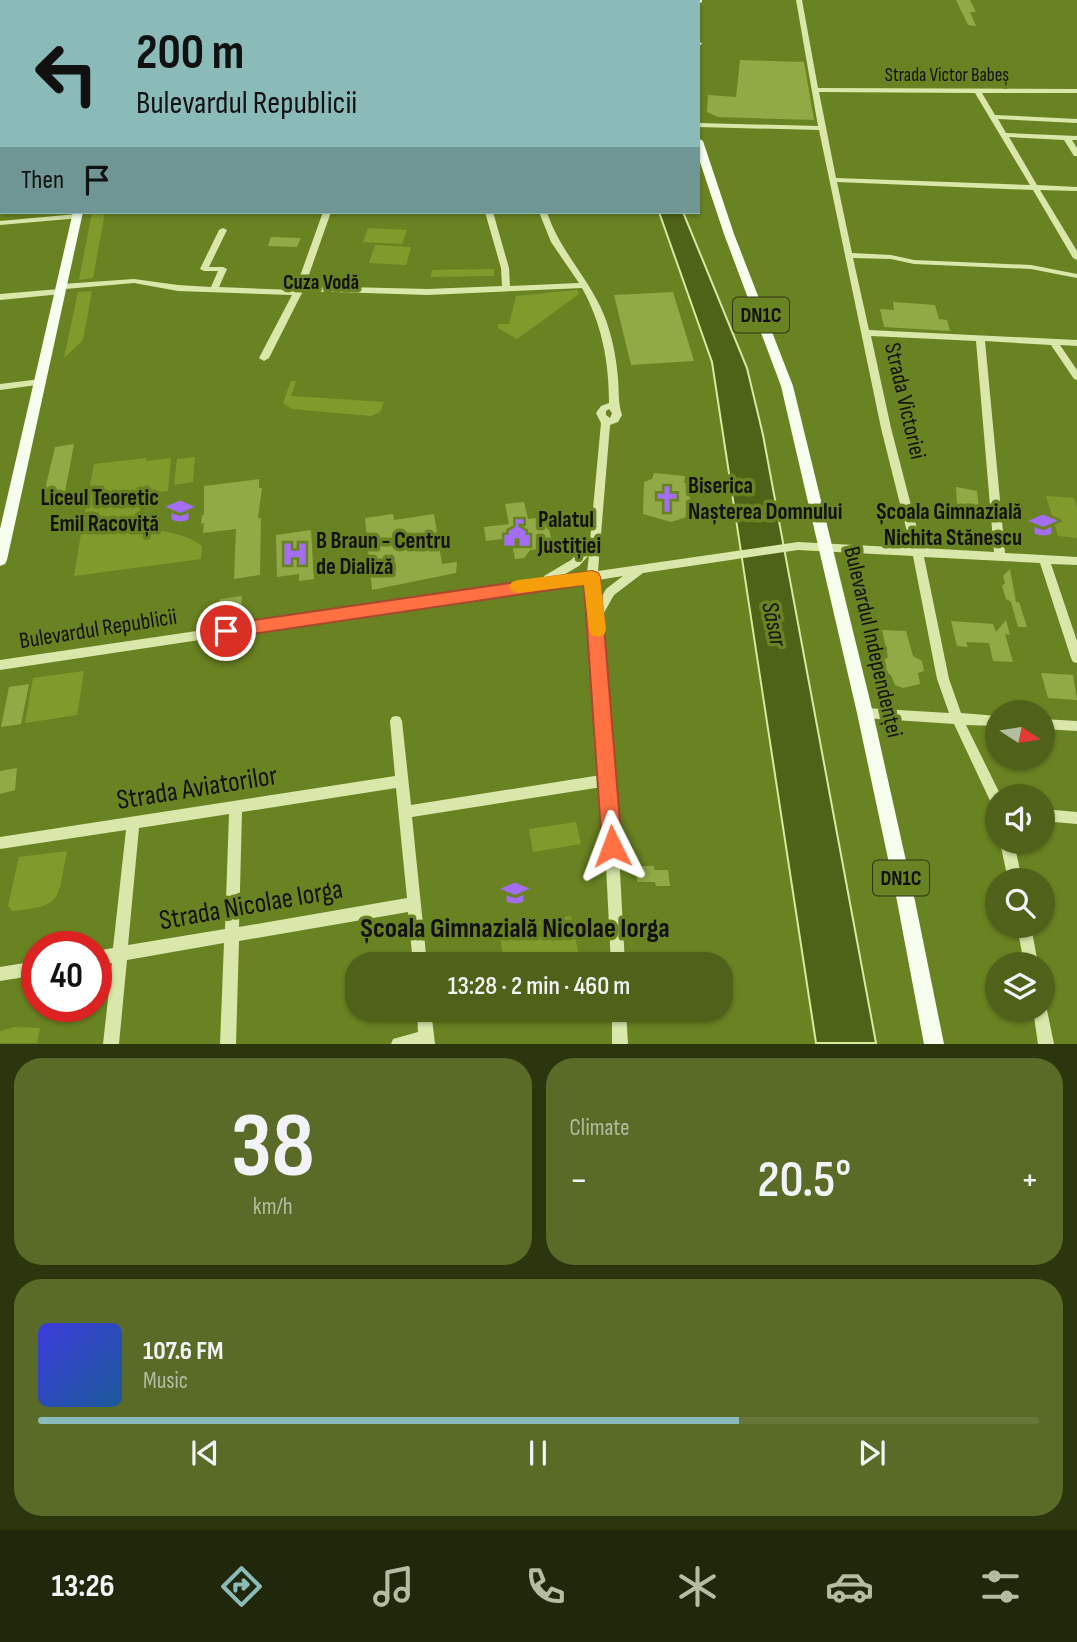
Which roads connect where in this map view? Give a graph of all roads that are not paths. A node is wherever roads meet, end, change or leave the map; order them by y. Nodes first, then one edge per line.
1 (799, 0) edge
2 (816, 90) junction
3 (977, 90) junction
4 (1077, 91) edge
5 (993, 117) junction
6 (1077, 121) edge
7 (700, 125) edge
8 (822, 128) junction
9 (1004, 135) junction
10 (1068, 138) junction
11 (1077, 138) edge
12 (700, 147) edge
13 (1077, 154) edge
14 (832, 180) junction
15 (1035, 188) junction
16 (1077, 189) edge
17 (77, 214) edge
18 (326, 214) edge
19 (490, 214) edge
20 (544, 214) edge
21 (27, 216) edge
22 (0, 223) edge
23 (223, 230) dead end
24 (1072, 242) edge
25 (849, 255) junction
26 (1077, 258) edge
27 (1077, 276) edge
28 (585, 285) junction
29 (62, 289) junction
30 (214, 289) junction
31 (506, 289) junction
32 (299, 291) junction
33 (0, 297) edge
34 (866, 333) junction
35 (980, 338) junction
36 (1053, 341) junction
37 (1077, 342) edge
38 (264, 358) dead end
39 (1077, 377) edge
40 (41, 382) junction
41 (0, 387) edge
42 (611, 408) junction
43 (610, 420) junction
44 (7, 500) edge
45 (593, 541) junction
46 (825, 548) junction
47 (916, 552) junction
48 (1000, 557) junction
49 (0, 559) edge
50 (1044, 559) junction
51 (1077, 561) edge
52 (640, 570) junction
53 (592, 577) junction
54 (540, 583) junction
55 (596, 616) junction
56 (1077, 657) edge
57 (0, 665) edge
58 (865, 713) junction
59 (957, 718) junction
60 (985, 720) edge
61 (396, 721) dead end
62 (1055, 725) edge
63 (1077, 726) edge
64 (401, 780) junction
65 (609, 780) junction
66 (989, 784) edge
67 (236, 806) junction
68 (407, 812) junction
69 (1055, 816) edge
70 (1077, 818) edge
71 (133, 822) junction
72 (0, 843) edge
73 (415, 904) junction
74 (232, 935) junction
75 (419, 952) edge
76 (617, 952) edge
77 (120, 954) junction
78 (112, 955) edge
79 (21, 971) edge
80 (0, 974) edge
81 (425, 1022) edge
82 (619, 1022) edge
83 (1042, 1022) edge
84 (427, 1041) edge
85 (111, 1044) edge
86 (228, 1044) edge
87 (398, 1044) edge
88 (620, 1044) edge
89 (934, 1044) edge
90 (1046, 1044) edge

1 - 2 street, Strada Victoriei
2 - 3 street, Strada Victor Babeș
2 - 8 street, Strada Victoriei
3 - 4 street, Strada Victor Babeș
3 - 5 street
5 - 6 street
5 - 9 street
7 - 8 street
8 - 14 street, Strada Victoriei
9 - 10 street
9 - 15 street
10 - 11 street
10 - 13 street
12 - 46 main road, Bulevardul Independenței / DN1C
14 - 15 street
14 - 25 street, Strada Victoriei
15 - 16 street
15 - 24 street
17 - 21 street
17 - 29 main road
18 - 32 street
19 - 31 street
20 - 28 street
21 - 22 street
23 - 30 street
24 - 26 street
25 - 27 street
25 - 34 street, Strada Victoriei
28 - 31 street
28 - 42 street
29 - 30 street
29 - 33 street
29 - 40 main road
30 - 32 street
31 - 32 street
32 - 38 street
34 - 35 street
34 - 47 street, Strada Victoriei
35 - 36 street
35 - 48 street
36 - 37 street
36 - 39 street
40 - 41 street
40 - 44 main road
42 - 43 street
42 - 43 street
43 - 45 street
44 - 49 main road
45 - 53 street
45 - 54 street
46 - 47 street, Bulevardul Republicii
46 - 52 street, Bulevardul Republicii
46 - 58 main road, Bulevardul Independenței / DN1C
47 - 48 street, Bulevardul Republicii
47 - 59 street, Strada Victoriei
48 - 50 street, Bulevardul Republicii
50 - 51 street, Bulevardul Republicii
50 - 56 street
52 - 53 street, Bulevardul Republicii
52 - 55 street
53 - 54 street, Bulevardul Republicii
53 - 55 street
54 - 57 street, Bulevardul Republicii
55 - 65 street
58 - 59 street
58 - 89 main road, Bulevardul Independenței / DN1C
59 - 60 street
59 - 66 street, Strada Victoriei
61 - 64 street
62 - 63 street
64 - 67 street, Strada Aviatorilor
64 - 68 street
65 - 68 street
65 - 76 street
67 - 71 street, Strada Aviatorilor
67 - 74 street
68 - 73 street
69 - 70 street
71 - 72 street, Strada Aviatorilor
71 - 77 street
73 - 74 street, Strada Nicolae Iorga
73 - 75 street
74 - 77 street, Strada Nicolae Iorga
74 - 86 street
77 - 78 street, Strada Nicolae Iorga
77 - 85 street
79 - 80 street
81 - 84 street
82 - 88 street
83 - 90 street
84 - 87 street

